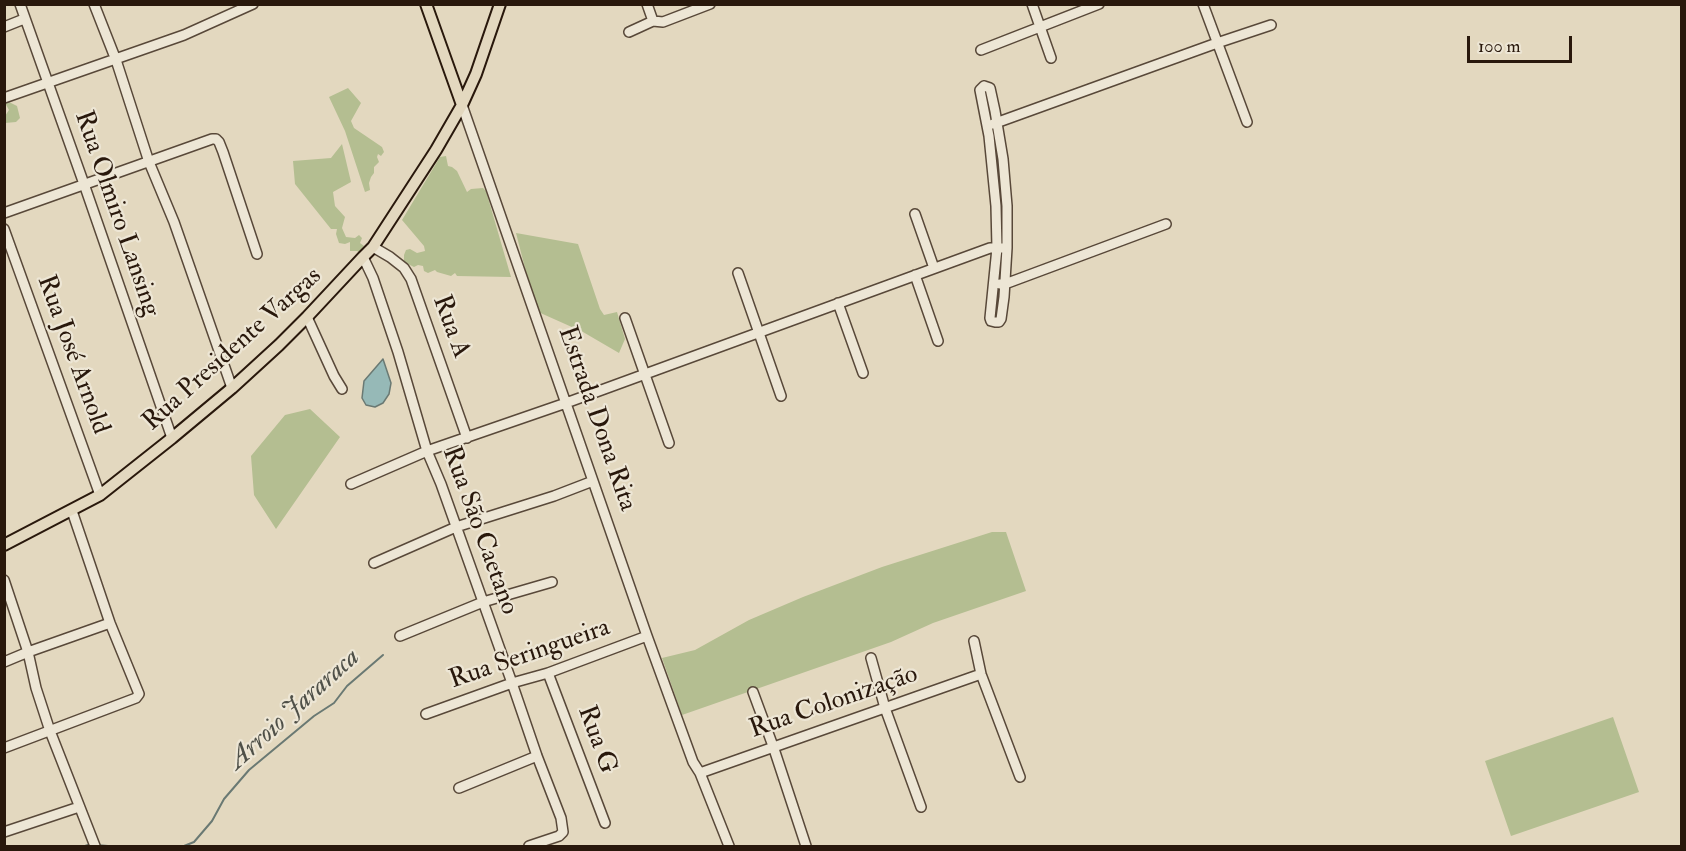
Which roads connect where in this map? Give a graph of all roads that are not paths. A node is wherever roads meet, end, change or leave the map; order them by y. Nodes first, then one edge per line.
1 (20, 4) edge
2 (94, 4) edge
3 (253, 4) edge
4 (426, 4) edge
5 (500, 4) edge
6 (647, 4) edge
7 (710, 4) edge
8 (1032, 4) edge
9 (1099, 4) edge
10 (1203, 4) edge
11 (24, 19) junction
12 (653, 21) junction
13 (1271, 25) dead end
14 (4, 27) edge
15 (1041, 28) junction
16 (629, 32) dead end
17 (1217, 43) junction
18 (981, 50) dead end
19 (1052, 58) dead end
20 (116, 60) junction
21 (48, 82) junction
22 (4, 98) edge
23 (462, 105) junction
24 (1247, 122) dead end
25 (992, 124) junction
26 (149, 162) junction
27 (84, 184) junction
28 (4, 213) edge
29 (915, 214) dead end
30 (1166, 224) dead end
31 (4, 229) edge
32 (373, 247) junction
33 (997, 248) junction
34 (1007, 248) junction
35 (257, 254) dead end
36 (363, 258) junction
37 (934, 268) junction
38 (738, 273) dead end
39 (915, 275) junction
40 (994, 284) junction
41 (1005, 284) junction
42 (838, 303) junction
43 (308, 317) junction
44 (625, 318) dead end
45 (759, 332) junction
46 (938, 341) dead end
47 (863, 373) dead end
48 (645, 374) junction
49 (232, 388) junction
50 (342, 389) dead end
51 (781, 396) dead end
52 (566, 403) junction
53 (172, 438) junction
54 (467, 438) junction
55 (669, 443) dead end
56 (427, 451) junction
57 (593, 481) junction
58 (351, 484) dead end
59 (100, 495) junction
60 (72, 511) junction
61 (456, 527) junction
62 (4, 545) edge
63 (374, 563) dead end
64 (4, 580) edge
65 (552, 582) dead end
66 (483, 602) junction
67 (110, 623) junction
68 (400, 636) dead end
69 (647, 636) junction
70 (974, 641) dead end
71 (28, 652) junction
72 (871, 658) dead end
73 (4, 662) edge
74 (548, 673) junction
75 (981, 674) junction
76 (512, 683) junction
77 (753, 692) dead end
78 (885, 708) junction
79 (426, 714) dead end
80 (50, 731) junction
81 (772, 746) junction
82 (4, 748) edge
83 (537, 756) junction
84 (700, 773) junction
85 (1020, 777) dead end
86 (459, 788) dead end
87 (79, 807) junction
88 (921, 807) dead end
89 (605, 823) dead end
90 (4, 832) edge
91 (94, 843) edge
92 (529, 846) edge
93 (729, 846) edge
94 (806, 846) edge

1 - 11 street, Rua Olmiro Lansing
2 - 20 street
3 - 20 street
4 - 23 main road, Estrada Dona Rita
5 - 23 main road, Rua Presidente Vargas
6 - 12 street
7 - 12 street
8 - 15 street
9 - 15 street
10 - 17 street
11 - 14 street
11 - 21 street, Rua Olmiro Lansing
12 - 16 street
13 - 17 street
15 - 18 street
15 - 19 street
17 - 24 street
17 - 25 street
20 - 21 street
20 - 26 street
21 - 22 street
21 - 27 street, Rua Olmiro Lansing
23 - 32 main road, Rua Presidente Vargas
23 - 52 street, Estrada Dona Rita
25 - 33 street
25 - 34 street
26 - 27 street
26 - 35 street
26 - 49 street
27 - 28 street
27 - 53 street, Rua Olmiro Lansing
29 - 37 street
30 - 41 street
31 - 59 street, Rua José Arnold
32 - 36 main road, Rua Presidente Vargas
32 - 54 street, Rua A
33 - 34 street
33 - 37 street
33 - 40 street
34 - 41 street
36 - 43 main road, Rua Presidente Vargas
36 - 56 street, Rua São Caetano
37 - 39 street
38 - 45 street
39 - 42 street
39 - 46 street
40 - 41 street
40 - 41 street
42 - 45 street
42 - 47 street
43 - 49 main road, Rua Presidente Vargas
43 - 50 street
44 - 48 street
45 - 48 street
45 - 51 street
48 - 52 street
48 - 55 street
49 - 53 main road, Rua Presidente Vargas
52 - 54 street
52 - 57 street, Estrada Dona Rita
53 - 59 main road, Rua Presidente Vargas
54 - 56 street
56 - 58 street
56 - 61 street, Rua São Caetano
57 - 61 street
57 - 69 street, Estrada Dona Rita
59 - 60 main road, Rua Presidente Vargas
60 - 62 main road, Rua Presidente Vargas
60 - 67 street
61 - 63 street
61 - 66 street, Rua São Caetano
64 - 71 street
65 - 66 street
66 - 68 street
66 - 76 street, Rua São Caetano
67 - 71 street
67 - 80 street
69 - 74 street, Rua Seringueira
69 - 84 street, Estrada Dona Rita
70 - 75 street
71 - 73 street
71 - 80 street
72 - 78 street
74 - 76 street, Rua Seringueira
74 - 89 street, Rua G
75 - 78 street, Rua Colonização
75 - 85 street
76 - 79 street, Rua Seringueira
76 - 83 street, Rua São Caetano
77 - 81 street
78 - 81 street, Rua Colonização
78 - 88 street
80 - 82 street
80 - 87 street
81 - 84 street, Rua Colonização
81 - 94 street
83 - 86 street
83 - 92 street, Rua São Caetano
84 - 93 street, Estrada Dona Rita
87 - 90 street
87 - 91 street

